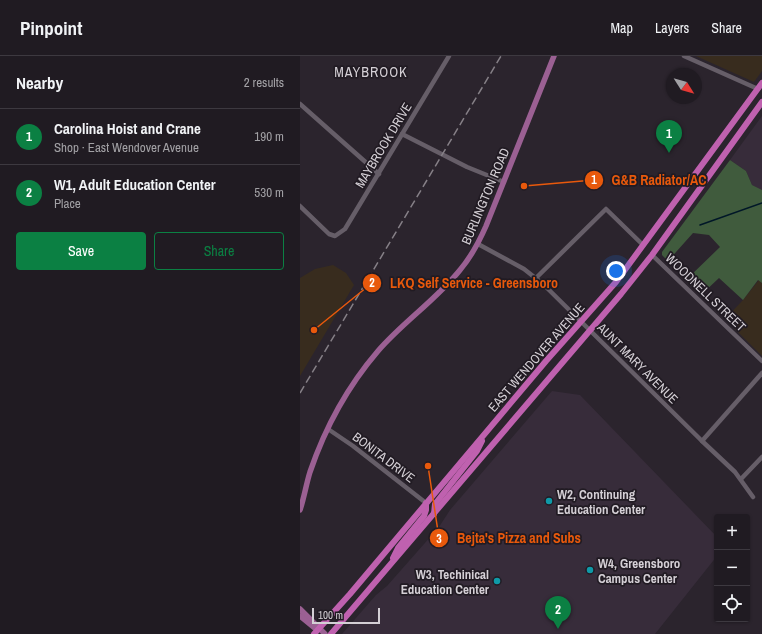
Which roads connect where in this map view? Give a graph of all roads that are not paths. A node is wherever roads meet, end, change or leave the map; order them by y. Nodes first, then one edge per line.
1 (449, 56) edge
2 (554, 56) edge
3 (684, 56) edge
4 (762, 83) edge
5 (758, 90) junction
6 (762, 102) edge
7 (300, 104) edge
8 (402, 134) junction
9 (379, 174) junction
10 (504, 182) junction
11 (300, 206) edge
12 (478, 244) junction
13 (643, 245) junction
14 (652, 255) junction
15 (536, 278) junction
16 (581, 322) junction
17 (589, 330) junction
18 (762, 361) edge
19 (762, 373) edge
20 (328, 429) junction
21 (485, 434) junction
22 (702, 441) junction
23 (762, 457) edge
24 (741, 479) junction
25 (753, 497) dead end
26 (302, 498) edge
27 (426, 503) junction
28 (300, 510) edge
29 (434, 514) junction
30 (391, 563) junction
31 (300, 609) edge
32 (300, 616) edge
33 (320, 632) edge
34 (331, 634) edge

1 - 8 street, MAYBROOK DRIVE
2 - 10 main road, BURLINGTON ROAD
3 - 5 street
4 - 5 highway, EAST WENDOVER AVENUE
5 - 13 highway, EAST WENDOVER AVENUE
6 - 14 highway, EAST WENDOVER AVENUE
7 - 9 street
8 - 9 street, MAYBROOK DRIVE
8 - 10 street
9 - 11 street, MAYBROOK DRIVE
10 - 12 main road, BURLINGTON ROAD
12 - 15 street, AUNT MARY AVENUE
12 - 20 main road, BURLINGTON ROAD
13 - 15 street
13 - 16 highway, EAST WENDOVER AVENUE
14 - 17 highway, EAST WENDOVER AVENUE
14 - 18 street, WOODNELL STREET
15 - 16 street, AUNT MARY AVENUE
16 - 17 street, AUNT MARY AVENUE
16 - 21 highway, EAST WENDOVER AVENUE
17 - 22 street, AUNT MARY AVENUE
17 - 29 highway, EAST WENDOVER AVENUE
19 - 22 street
20 - 26 main road, BURLINGTON ROAD
20 - 27 street, BONITA DRIVE
21 - 27 highway, EAST WENDOVER AVENUE
21 - 29 highway
22 - 24 street, AUNT MARY AVENUE
23 - 24 street
24 - 25 street, AUNT MARY AVENUE
26 - 28 main road, BURLINGTON ROAD
27 - 30 highway
27 - 33 highway, EAST WENDOVER AVENUE
29 - 30 highway, EAST WENDOVER AVENUE
30 - 34 highway, EAST WENDOVER AVENUE
31 - 33 main road
32 - 33 main road

